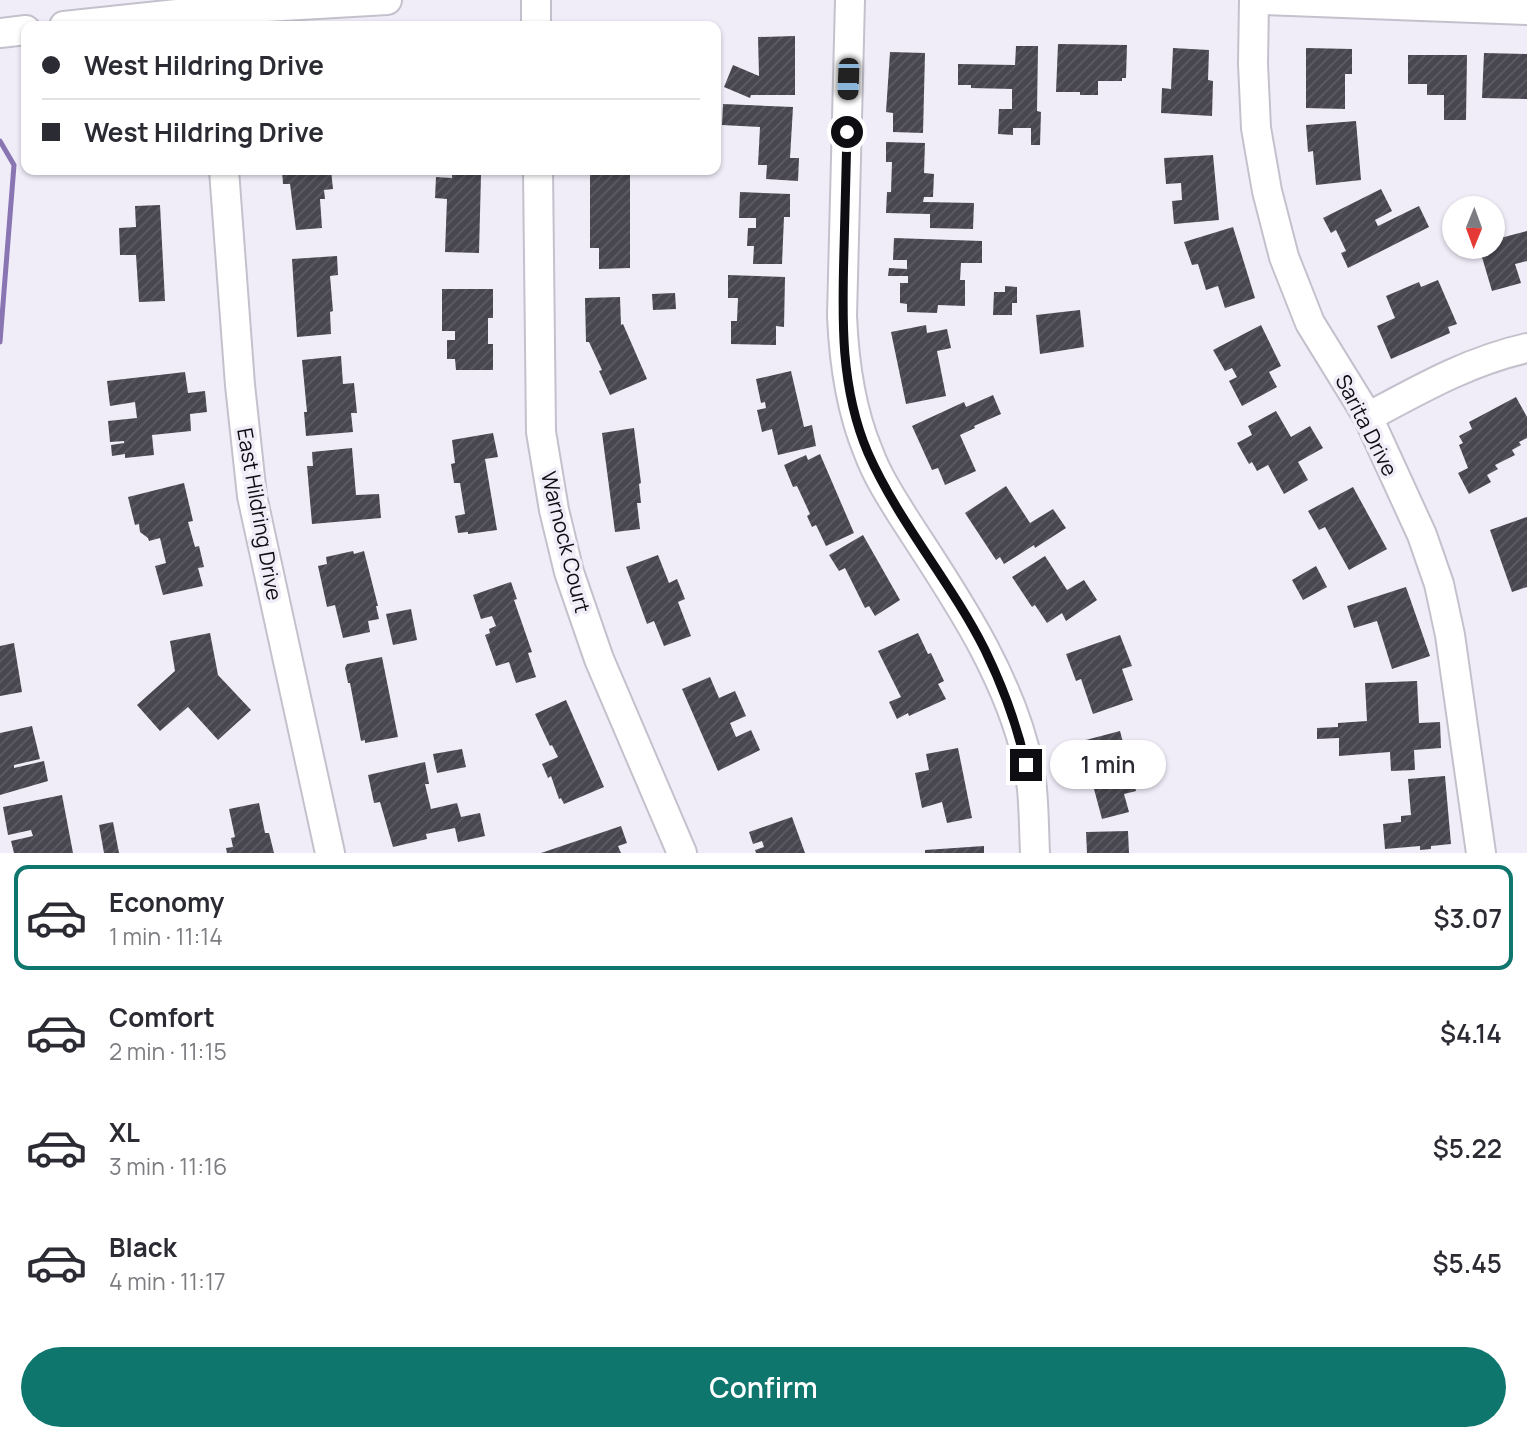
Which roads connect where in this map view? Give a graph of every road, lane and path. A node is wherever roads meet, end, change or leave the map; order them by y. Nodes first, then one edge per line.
1 (387, 0) edge
2 (536, 0) edge
3 (850, 0) edge
4 (1254, 0) edge
5 (1264, 0) edge
6 (1527, 10) edge
7 (214, 12) edge
8 (118, 21) edge
9 (536, 21) edge
10 (21, 31) edge
11 (0, 33) edge
12 (224, 175) edge
13 (538, 175) edge
14 (1527, 348) edge
15 (1368, 417) junction
16 (330, 853) edge
17 (682, 853) edge
18 (1035, 853) edge
19 (1481, 853) edge

1 - 7 street
2 - 9 street
3 - 18 street
4 - 15 street, Sarita Drive
5 - 6 street
7 - 8 street
10 - 11 street
12 - 16 street, East Hildring Drive
13 - 17 street, Warnock Court
14 - 15 street
15 - 19 street, Sarita Drive

